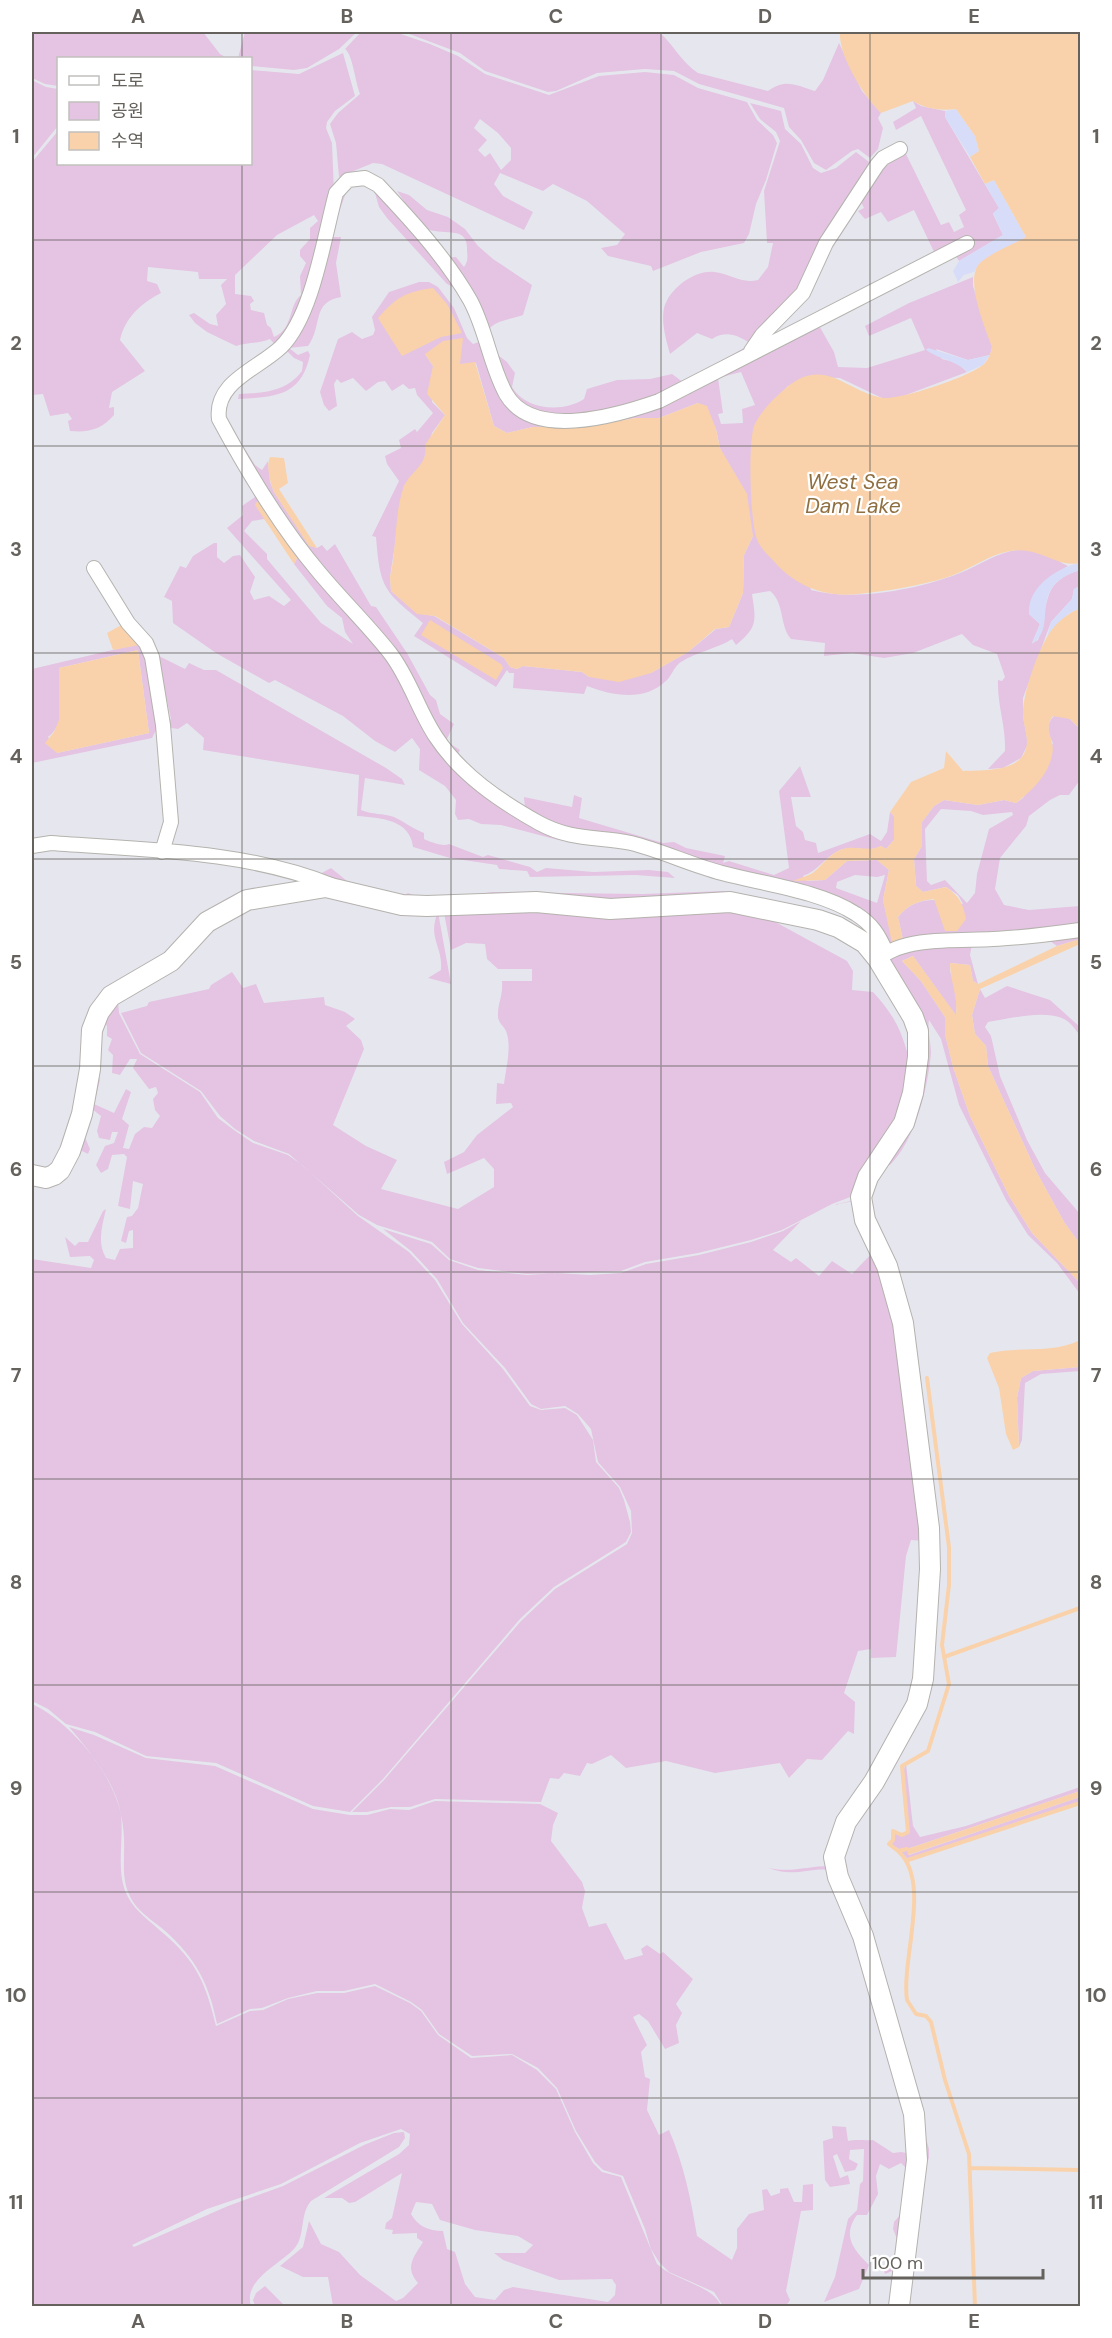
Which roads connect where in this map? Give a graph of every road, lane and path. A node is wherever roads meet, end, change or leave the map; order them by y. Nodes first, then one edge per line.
1 (900, 149) dead end
2 (967, 243) dead end
3 (751, 353) junction
4 (94, 568) dead end
5 (32, 846) edge
6 (162, 852) junction
7 (338, 888) junction
8 (1080, 930) edge
9 (882, 955) junction
10 (32, 1175) edge
11 (899, 2307) edge

1 - 3 street
2 - 3 street
3 - 9 street
4 - 6 street
5 - 6 street
6 - 7 street
7 - 9 street
7 - 10 street
8 - 9 street
9 - 11 street

